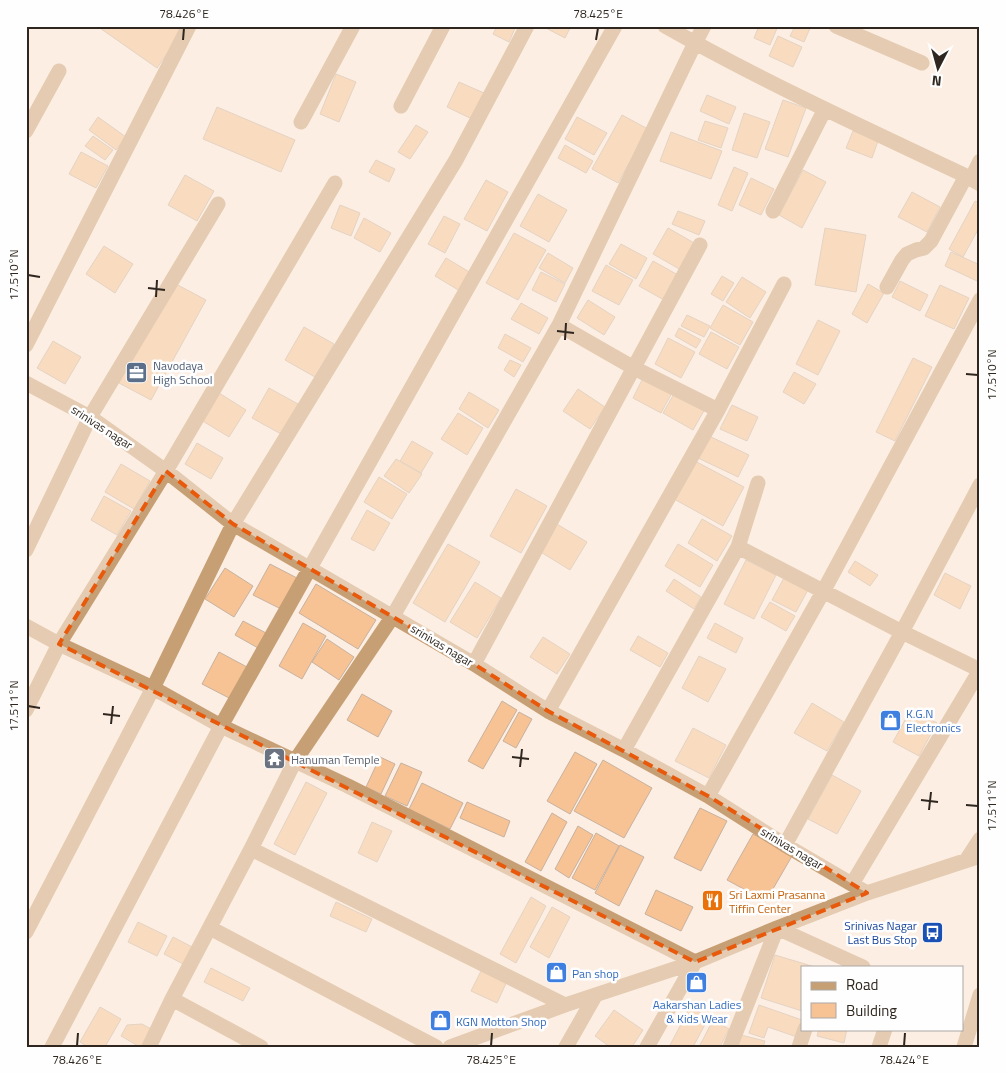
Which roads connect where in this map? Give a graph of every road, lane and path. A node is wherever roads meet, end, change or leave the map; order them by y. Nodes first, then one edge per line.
1 (189, 26) edge
2 (353, 26) edge
3 (443, 26) edge
4 (526, 26) edge
5 (615, 26) edge
6 (665, 26) edge
7 (704, 26) edge
8 (836, 26) edge
9 (695, 43) junction
10 (922, 63) dead end
11 (59, 71) dead end
12 (401, 106) dead end
13 (825, 110) junction
14 (301, 122) dead end
15 (26, 131) edge
16 (980, 161) edge
17 (972, 179) edge
18 (335, 183) dead end
19 (218, 204) dead end
20 (773, 211) dead end
21 (700, 245) dead end
22 (784, 284) dead end
23 (887, 287) dead end
24 (980, 300) edge
25 (559, 325) junction
26 (26, 345) edge
27 (634, 368) junction
28 (26, 382) edge
29 (718, 410) junction
30 (90, 417) junction
31 (166, 471) junction
32 (758, 483) dead end
33 (980, 485) edge
34 (233, 524) junction
35 (738, 547) junction
36 (26, 550) edge
37 (309, 570) junction
38 (824, 590) junction
39 (393, 616) junction
40 (26, 626) edge
41 (902, 632) junction
42 (59, 644) junction
43 (474, 664) junction
44 (980, 670) edge
45 (152, 688) junction
46 (26, 710) edge
47 (548, 711) junction
48 (221, 726) junction
49 (624, 750) junction
50 (295, 761) junction
51 (708, 796) junction
52 (980, 839) edge
53 (785, 845) junction
54 (252, 849) junction
55 (973, 858) edge
56 (852, 884) junction
57 (867, 893) junction
58 (210, 928) junction
59 (778, 928) junction
60 (26, 932) edge
61 (830, 960) edge
62 (695, 962) junction
63 (858, 966) edge
64 (595, 996) junction
65 (172, 999) junction
66 (964, 999) edge
67 (979, 1000) edge
68 (565, 1005) junction
69 (805, 1030) edge
70 (885, 1030) edge
71 (465, 1044) edge
72 (52, 1047) edge
73 (149, 1047) edge
74 (261, 1047) edge
75 (436, 1047) edge
76 (450, 1047) edge
77 (566, 1047) edge
78 (647, 1047) edge
79 (730, 1047) edge
80 (799, 1047) edge
81 (879, 1047) edge
82 (964, 1047) edge

1 - 26 street
2 - 14 street
3 - 12 street
4 - 34 street
5 - 37 street
6 - 9 street
7 - 9 street
8 - 10 street
9 - 13 street
9 - 25 street
11 - 15 street
13 - 17 street
13 - 20 street
16 - 17 street
17 - 23 street
18 - 31 street
19 - 30 street
21 - 27 street
22 - 29 street
24 - 38 street
25 - 27 street
25 - 39 street
27 - 29 street
27 - 43 street
28 - 30 street, srinivas nagar
29 - 47 street
30 - 31 street, srinivas nagar
30 - 36 street
31 - 34 street, srinivas nagar
31 - 42 street
32 - 35 street
33 - 41 street
34 - 37 street, srinivas nagar
34 - 45 street
35 - 38 street
35 - 49 street
37 - 39 street, srinivas nagar
37 - 48 street
38 - 41 street
38 - 51 street
39 - 43 street, srinivas nagar
39 - 50 street
40 - 42 street
41 - 44 street
41 - 53 street
42 - 45 street
42 - 46 street
43 - 47 street, srinivas nagar
44 - 56 street
45 - 48 street
45 - 60 street
47 - 49 street, srinivas nagar
48 - 50 street
48 - 72 street
49 - 51 street, srinivas nagar
50 - 54 street
50 - 62 street
51 - 53 street, srinivas nagar
52 - 55 street
53 - 56 street, srinivas nagar
54 - 58 street
54 - 68 street
55 - 57 street
56 - 57 street, srinivas nagar
57 - 59 street
58 - 65 street
58 - 75 street
59 - 61 street
59 - 62 street
59 - 79 street
61 - 63 street
62 - 64 street
62 - 78 street
64 - 68 street
64 - 77 street
65 - 73 street
65 - 74 street
66 - 67 street
67 - 82 street
68 - 71 street
69 - 80 street
70 - 81 street
71 - 76 street

